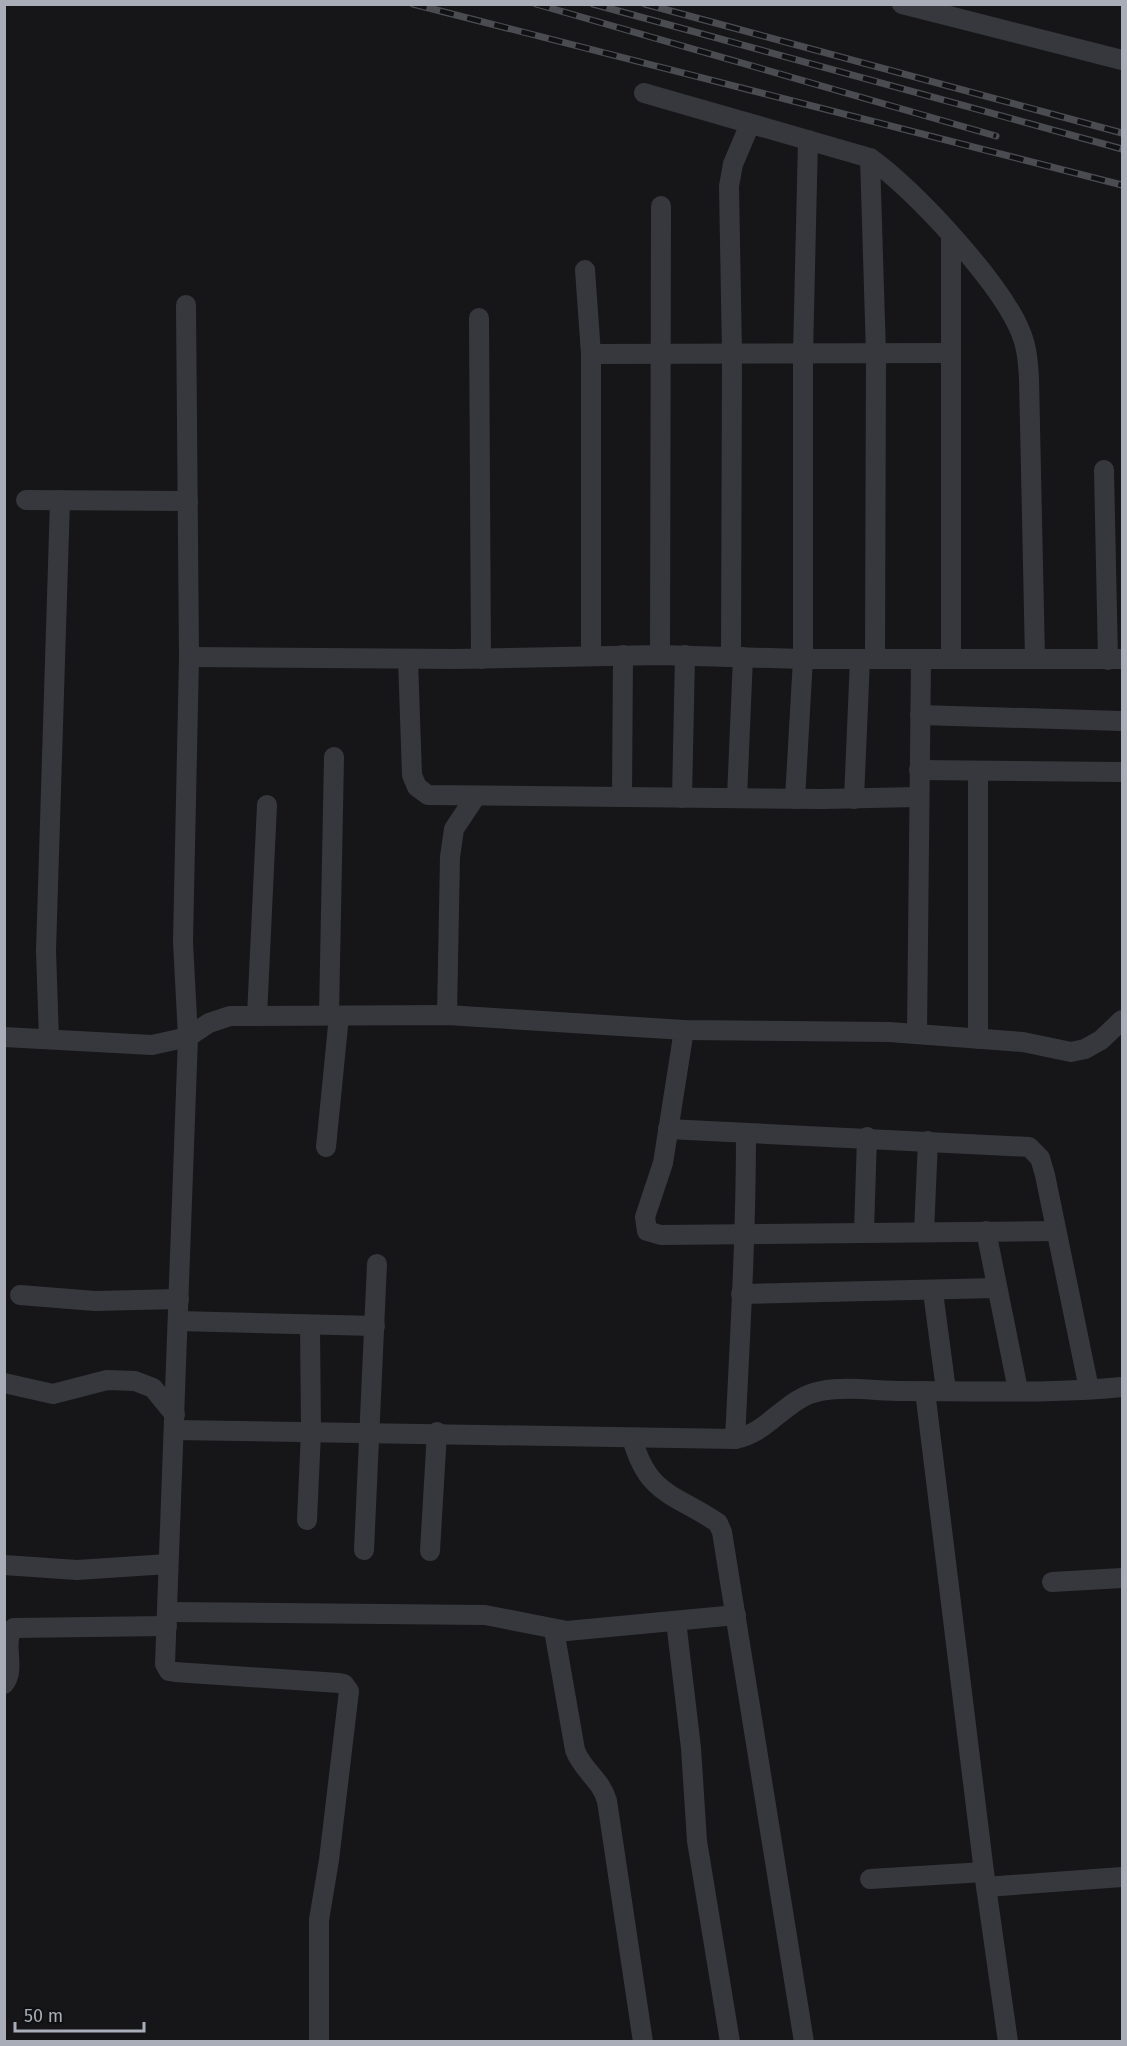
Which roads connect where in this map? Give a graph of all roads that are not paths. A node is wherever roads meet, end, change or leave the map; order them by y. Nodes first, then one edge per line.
1 (902, 4) edge
2 (1122, 60) edge
3 (644, 93) dead end
4 (750, 124) junction
5 (808, 140) junction
6 (870, 158) junction
7 (661, 206) dead end
8 (951, 237) junction
9 (585, 270) dead end
10 (186, 305) dead end
11 (479, 318) dead end
12 (951, 353) junction
13 (591, 354) junction
14 (661, 354) junction
15 (732, 354) junction
16 (803, 354) junction
17 (876, 354) junction
18 (1104, 470) dead end
19 (26, 500) dead end
20 (60, 500) junction
21 (188, 501) junction
22 (623, 655) junction
23 (660, 655) junction
24 (685, 655) junction
25 (591, 656) junction
26 (737, 656) junction
27 (189, 657) junction
28 (408, 659) junction
29 (481, 659) junction
30 (802, 659) junction
31 (868, 659) junction
32 (921, 659) junction
33 (951, 659) junction
34 (1035, 659) junction
35 (1115, 659) edge
36 (920, 715) junction
37 (1122, 721) edge
38 (334, 757) dead end
39 (919, 770) junction
40 (978, 771) junction
41 (1122, 772) edge
42 (476, 796) junction
43 (622, 797) junction
44 (918, 797) junction
45 (682, 798) junction
46 (737, 798) junction
47 (795, 799) junction
48 (854, 799) junction
49 (267, 805) dead end
50 (447, 1015) junction
51 (257, 1016) junction
52 (334, 1016) junction
53 (1122, 1020) edge
54 (684, 1030) junction
55 (917, 1034) junction
56 (4, 1037) edge
57 (188, 1037) junction
58 (49, 1039) junction
59 (978, 1039) junction
60 (668, 1129) junction
61 (746, 1134) junction
62 (867, 1137) junction
63 (928, 1142) junction
64 (326, 1147) dead end
65 (864, 1231) junction
66 (986, 1231) junction
67 (1056, 1231) junction
68 (924, 1232) junction
69 (746, 1233) junction
70 (377, 1264) dead end
71 (997, 1288) junction
72 (933, 1292) junction
73 (741, 1294) junction
74 (20, 1295) dead end
75 (179, 1299) junction
76 (178, 1321) junction
77 (310, 1325) junction
78 (375, 1326) junction
79 (4, 1383) edge
80 (1122, 1387) edge
81 (1089, 1389) junction
82 (946, 1390) junction
83 (1018, 1390) junction
84 (925, 1391) junction
85 (174, 1423) junction
86 (371, 1431) junction
87 (311, 1432) junction
88 (437, 1432) junction
89 (632, 1437) junction
90 (735, 1439) junction
91 (307, 1520) dead end
92 (364, 1550) dead end
93 (430, 1551) dead end
94 (4, 1564) edge
95 (168, 1564) junction
96 (1122, 1578) edge
97 (1052, 1582) dead end
98 (736, 1615) junction
99 (167, 1619) junction
100 (676, 1621) junction
101 (554, 1630) junction
102 (4, 1684) edge
103 (1122, 1877) edge
104 (870, 1879) dead end
105 (985, 1879) junction
106 (320, 2042) edge
107 (643, 2042) edge
108 (730, 2042) edge
109 (804, 2042) edge
110 (1008, 2042) edge

1 - 2 street
3 - 4 street
4 - 5 street
4 - 15 street
5 - 6 street
5 - 16 street
6 - 8 street
6 - 17 street
7 - 14 street
8 - 12 street
8 - 34 street
9 - 13 street
10 - 21 street
11 - 29 street
12 - 17 street
12 - 33 street
13 - 14 street
13 - 25 street
14 - 15 street
14 - 23 street
15 - 16 street
15 - 26 street
16 - 17 street
16 - 30 street
17 - 31 street
18 - 35 street
19 - 20 street
20 - 21 street
20 - 58 street
21 - 27 street
22 - 23 street
22 - 25 street
22 - 43 street
23 - 24 street
24 - 26 street
24 - 45 street
25 - 29 street
26 - 30 street
26 - 46 street
27 - 28 street
27 - 57 street
28 - 29 street
28 - 42 street
30 - 31 street
30 - 47 street
31 - 32 street
31 - 48 street
32 - 33 street
32 - 36 street
33 - 34 street
34 - 35 street
36 - 37 street
36 - 39 street
38 - 52 street
39 - 40 street
39 - 44 street
40 - 41 street
40 - 59 street
42 - 43 street
42 - 50 street
43 - 45 street
44 - 48 street
44 - 55 street
45 - 46 street
46 - 47 street
47 - 48 street
49 - 51 street
50 - 52 street
50 - 54 street
51 - 52 street
51 - 57 street
52 - 64 street
53 - 59 street
54 - 55 street
54 - 60 street
55 - 59 street
56 - 58 street
57 - 58 street
57 - 75 street
60 - 61 street
60 - 69 street
61 - 62 street
61 - 69 street
62 - 63 street
62 - 65 street
63 - 67 street
63 - 68 street
65 - 68 street
65 - 69 street
66 - 67 street
66 - 68 street
66 - 71 street
67 - 81 street
69 - 73 street
70 - 78 street
71 - 72 street
71 - 83 street
72 - 73 street
72 - 82 street
73 - 90 street
74 - 75 street
75 - 76 street
76 - 77 street
76 - 85 street
77 - 78 street
77 - 87 street
78 - 86 street
79 - 85 street
80 - 81 street
81 - 83 street
82 - 83 street
82 - 84 street
84 - 90 street
84 - 105 street
85 - 87 street
85 - 95 street
86 - 87 street
86 - 88 street
86 - 92 street
87 - 91 street
88 - 89 street
88 - 93 street
89 - 90 street
89 - 98 street
94 - 95 street
95 - 99 street
96 - 97 street
98 - 100 street
98 - 109 street
99 - 101 street
99 - 102 street
99 - 106 street
100 - 101 street
100 - 108 street
101 - 107 street
103 - 105 street
104 - 105 street
105 - 110 street

